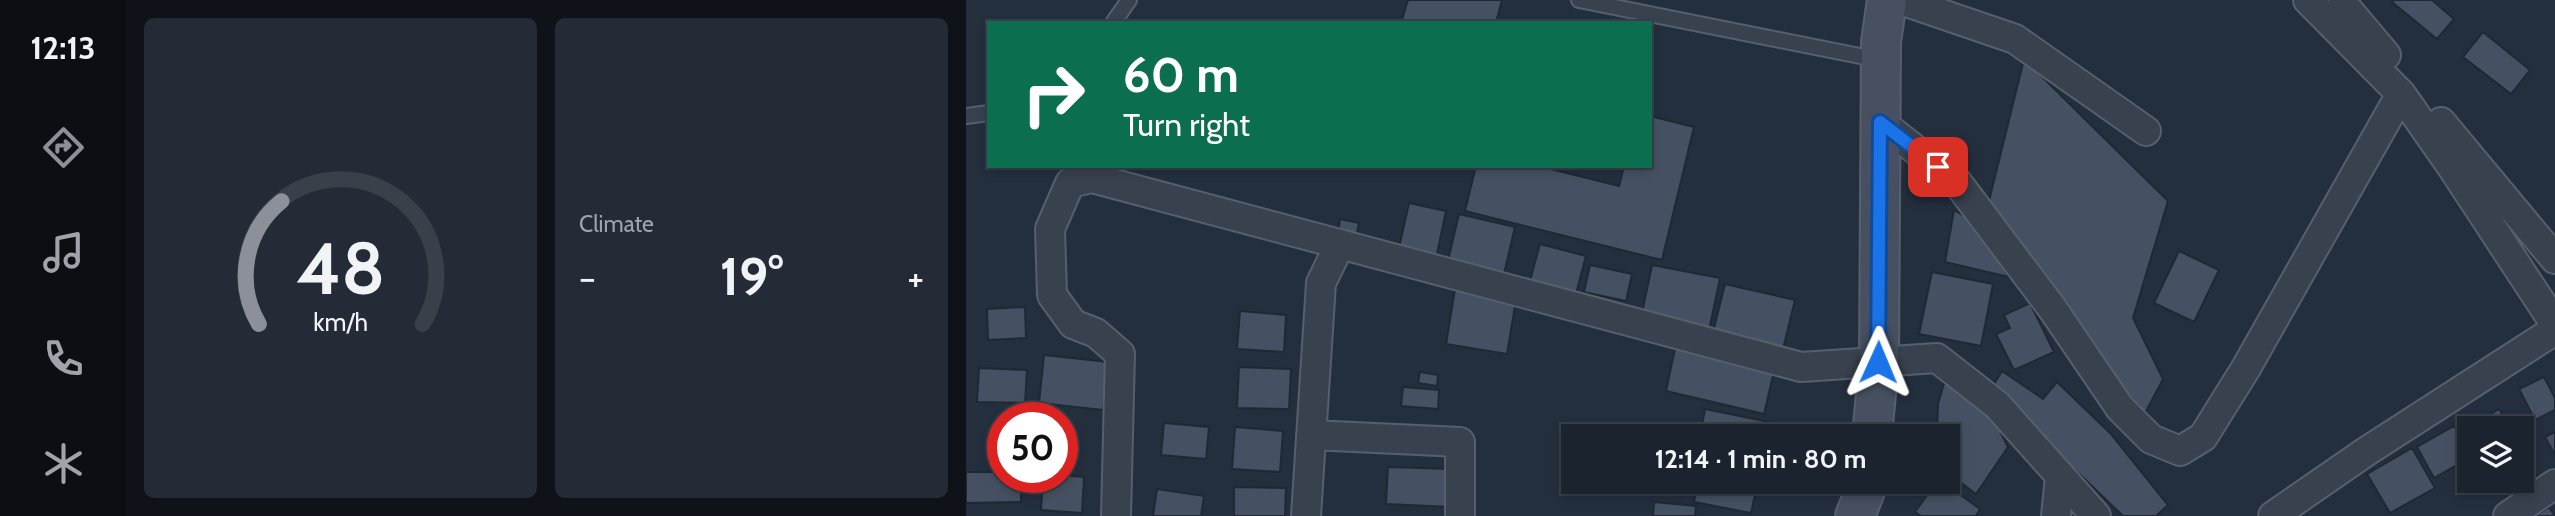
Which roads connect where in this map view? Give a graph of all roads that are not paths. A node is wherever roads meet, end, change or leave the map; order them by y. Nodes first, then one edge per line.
1 (1129, 0) edge
2 (1579, 0) edge
3 (1887, 0) edge
4 (1901, 0) edge
5 (2308, 0) edge
6 (2340, 8) edge
7 (1114, 21) edge
8 (1881, 61) junction
9 (2401, 94) junction
10 (987, 113) edge
11 (966, 116) edge
12 (1880, 122) junction
13 (2146, 131) dead end
14 (1340, 244) junction
15 (2555, 259) edge
16 (2555, 324) edge
17 (2555, 330) edge
18 (1878, 362) junction
19 (1873, 424) edge
20 (1311, 435) junction
21 (2060, 477) junction
22 (2555, 484) edge
23 (1864, 494) edge
24 (1116, 516) edge
25 (1306, 516) edge
26 (1460, 516) edge
27 (1855, 516) edge
28 (2056, 516) edge
29 (2096, 516) edge
30 (2273, 516) edge
31 (2508, 516) edge

1 - 7 lane
2 - 8 lane
3 - 8 main road
4 - 13 street
5 - 6 street
6 - 9 street
6 - 15 street
8 - 12 main road
9 - 12 street
9 - 16 street
10 - 11 lane
12 - 18 main road
14 - 18 street
14 - 20 street
14 - 24 street
17 - 30 street
18 - 19 main road
18 - 21 street
20 - 25 street
20 - 26 street
21 - 28 street
21 - 29 street
22 - 31 street
23 - 27 main road

